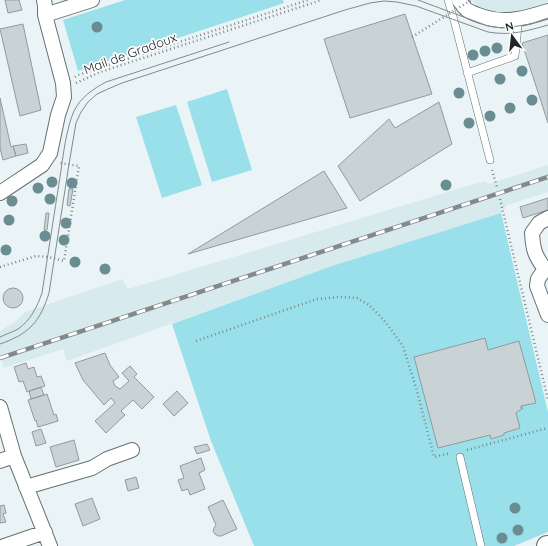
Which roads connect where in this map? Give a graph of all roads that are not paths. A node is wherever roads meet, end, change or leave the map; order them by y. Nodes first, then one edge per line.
1 (44, 0) edge
2 (92, 0) edge
3 (448, 0) edge
4 (459, 0) edge
5 (548, 11) edge
6 (45, 15) junction
7 (518, 20) junction
8 (467, 73) junction
9 (490, 160) road end
10 (0, 193) edge
11 (548, 218) edge
12 (546, 269) edge
13 (548, 315) edge
14 (0, 408) edge
15 (132, 450) dead end
16 (14, 456) junction
17 (460, 457) dead end
18 (0, 461) edge
19 (26, 487) junction
20 (44, 532) junction
21 (4, 546) edge
22 (50, 546) edge
23 (481, 546) edge

1 - 6 street
2 - 6 street
3 - 8 lane
4 - 7 street
5 - 7 street
6 - 10 street
7 - 8 lane
8 - 9 lane
11 - 12 street
12 - 13 street
14 - 16 street
15 - 19 street
16 - 18 street
16 - 19 street
17 - 23 lane
19 - 20 street
20 - 21 street
20 - 22 street

